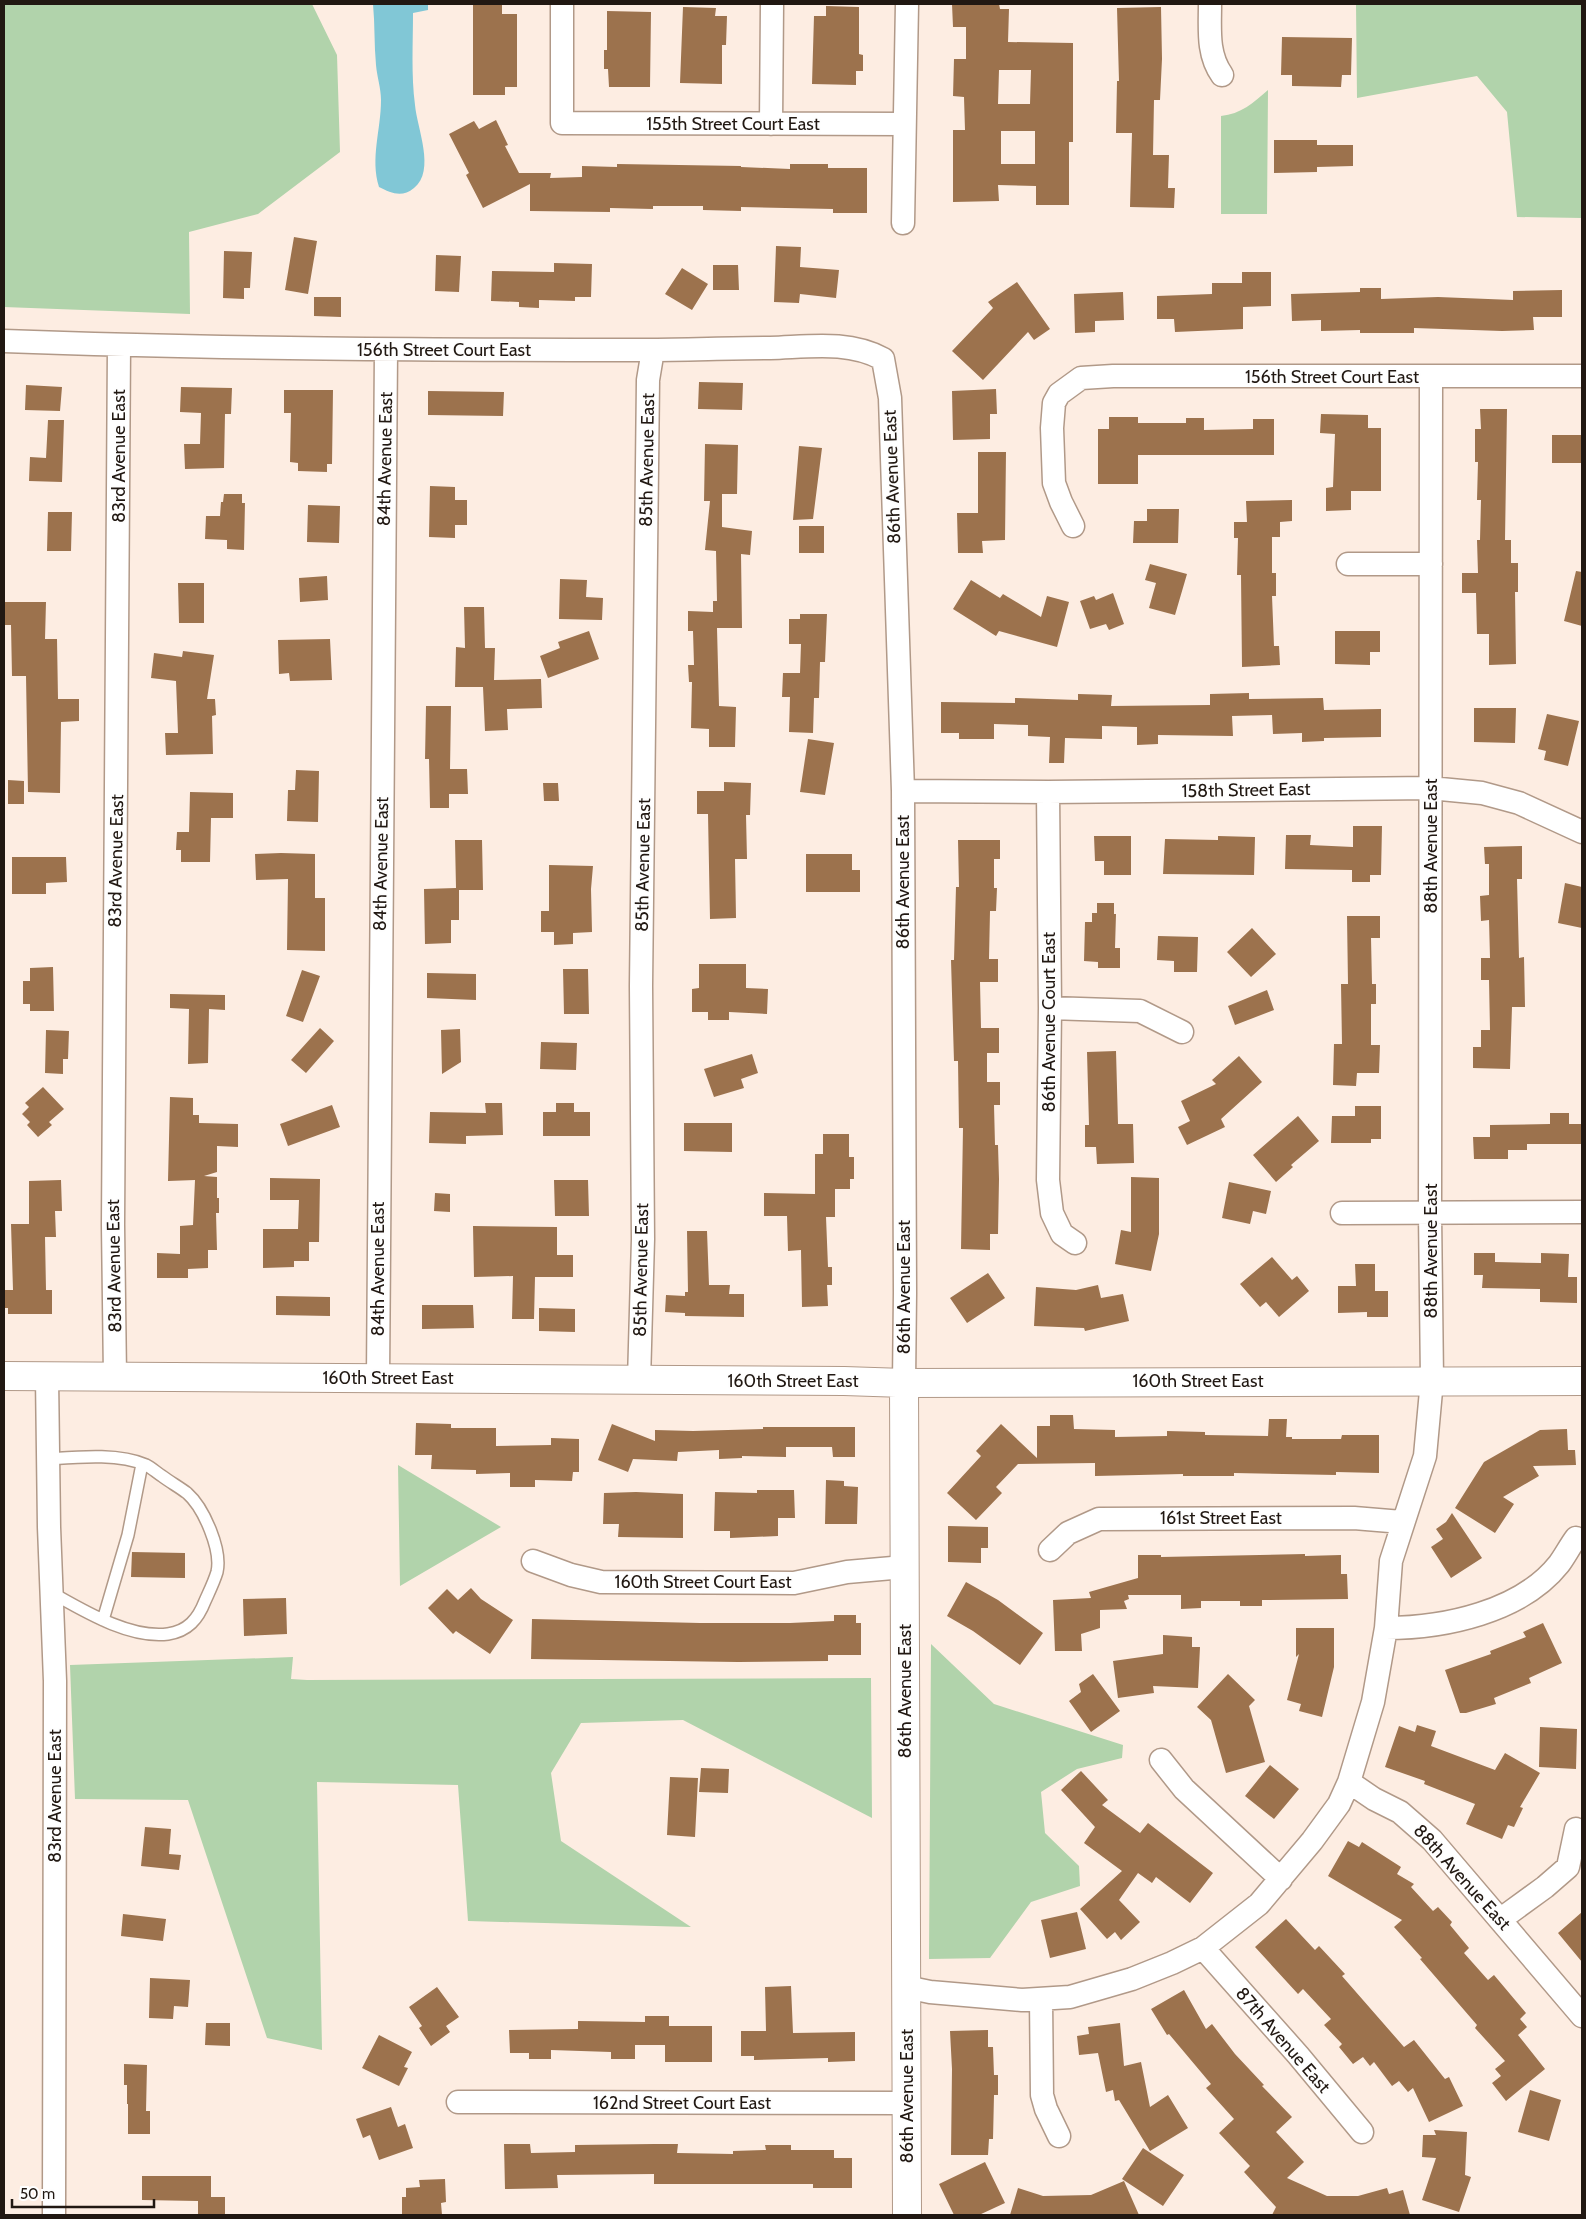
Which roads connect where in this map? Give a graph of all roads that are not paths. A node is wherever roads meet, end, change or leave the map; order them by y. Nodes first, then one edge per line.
1 (562, 4) edge
2 (772, 4) edge
3 (907, 4) edge
4 (1210, 4) edge
5 (1222, 75) dead end
6 (772, 124) junction
7 (904, 124) junction
8 (903, 224) dead end
9 (4, 341) edge
10 (119, 345) junction
11 (386, 350) junction
12 (653, 350) junction
13 (882, 359) joint
14 (1582, 376) edge
15 (1431, 377) junction
16 (1073, 526) dead end
17 (1348, 564) dead end
18 (1431, 564) junction
19 (1430, 788) junction
20 (903, 791) junction
21 (1048, 792) junction
22 (1582, 832) edge
23 (1050, 1008) junction
24 (1182, 1032) dead end
25 (1582, 1212) edge
26 (1430, 1213) junction
27 (1342, 1214) dead end
28 (1075, 1243) dead end
29 (4, 1376) edge
30 (47, 1377) junction
31 (115, 1377) junction
32 (378, 1378) junction
33 (1432, 1380) junction
34 (639, 1381) junction
35 (1582, 1381) edge
36 (904, 1383) junction
37 (48, 1459) junction
38 (142, 1464) junction
39 (1402, 1522) junction
40 (1576, 1538) dead end
41 (1050, 1550) dead end
42 (533, 1561) dead end
43 (904, 1567) junction
44 (52, 1593) junction
45 (103, 1620) junction
46 (1386, 1628) junction
47 (1161, 1760) dead end
48 (1349, 1782) junction
49 (1576, 1829) dead end
50 (1281, 1879) junction
51 (1501, 1919) junction
52 (1203, 1948) junction
53 (906, 1988) junction
54 (1041, 1999) junction
55 (1582, 2016) edge
56 (458, 2102) dead end
57 (907, 2103) junction
58 (1362, 2132) dead end
59 (1059, 2136) dead end
60 (54, 2215) edge
61 (907, 2215) edge

1 - 6 street, 155th Street Court East
2 - 6 street
3 - 7 street
4 - 5 street
6 - 7 street, 155th Street Court East
7 - 8 street
9 - 10 street, 156th Street Court East
10 - 11 street, 156th Street Court East
10 - 31 street, 83rd Avenue East
11 - 12 street, 156th Street Court East
11 - 32 street, 84th Avenue East
12 - 13 street, 156th Street Court East
12 - 34 street, 85th Avenue East
13 - 20 street, 86th Avenue East
14 - 15 street, 156th Street Court East
15 - 16 street, 156th Street Court East
15 - 18 street, 88th Avenue East
17 - 18 street
18 - 19 street, 88th Avenue East
19 - 21 street, 158th Street East
19 - 22 street, 158th Street East
19 - 26 street, 88th Avenue East
20 - 21 street, 158th Street East
20 - 36 street, 86th Avenue East
21 - 23 street, 86th Avenue Court East
23 - 24 street
23 - 28 street, 86th Avenue Court East
25 - 26 street
26 - 27 street
26 - 33 street, 88th Avenue East
29 - 30 main road, 160th Street East
30 - 31 main road, 160th Street East
30 - 37 street, 83rd Avenue East
31 - 32 main road, 160th Street East
32 - 34 main road, 160th Street East
33 - 35 main road, 160th Street East
33 - 36 main road, 160th Street East
33 - 39 street, 88th Avenue East
34 - 36 main road, 160th Street East
36 - 43 main road, 86th Avenue East
37 - 38 lane
37 - 44 street, 83rd Avenue East
38 - 45 lane
38 - 45 lane
39 - 41 street, 161st Street East
39 - 46 street, 88th Avenue East
40 - 46 street
42 - 43 street, 160th Street Court East
43 - 53 main road, 86th Avenue East
44 - 45 lane
44 - 60 street, 83rd Avenue East
46 - 48 street, 88th Avenue East
47 - 50 street
48 - 50 street
48 - 51 street, 88th Avenue East
49 - 51 street
50 - 52 street
51 - 55 street, 88th Avenue East
52 - 54 street
52 - 58 street, 87th Avenue East
53 - 54 street
53 - 57 main road, 86th Avenue East
54 - 59 street
56 - 57 street, 162nd Street Court East
57 - 61 main road, 86th Avenue East

